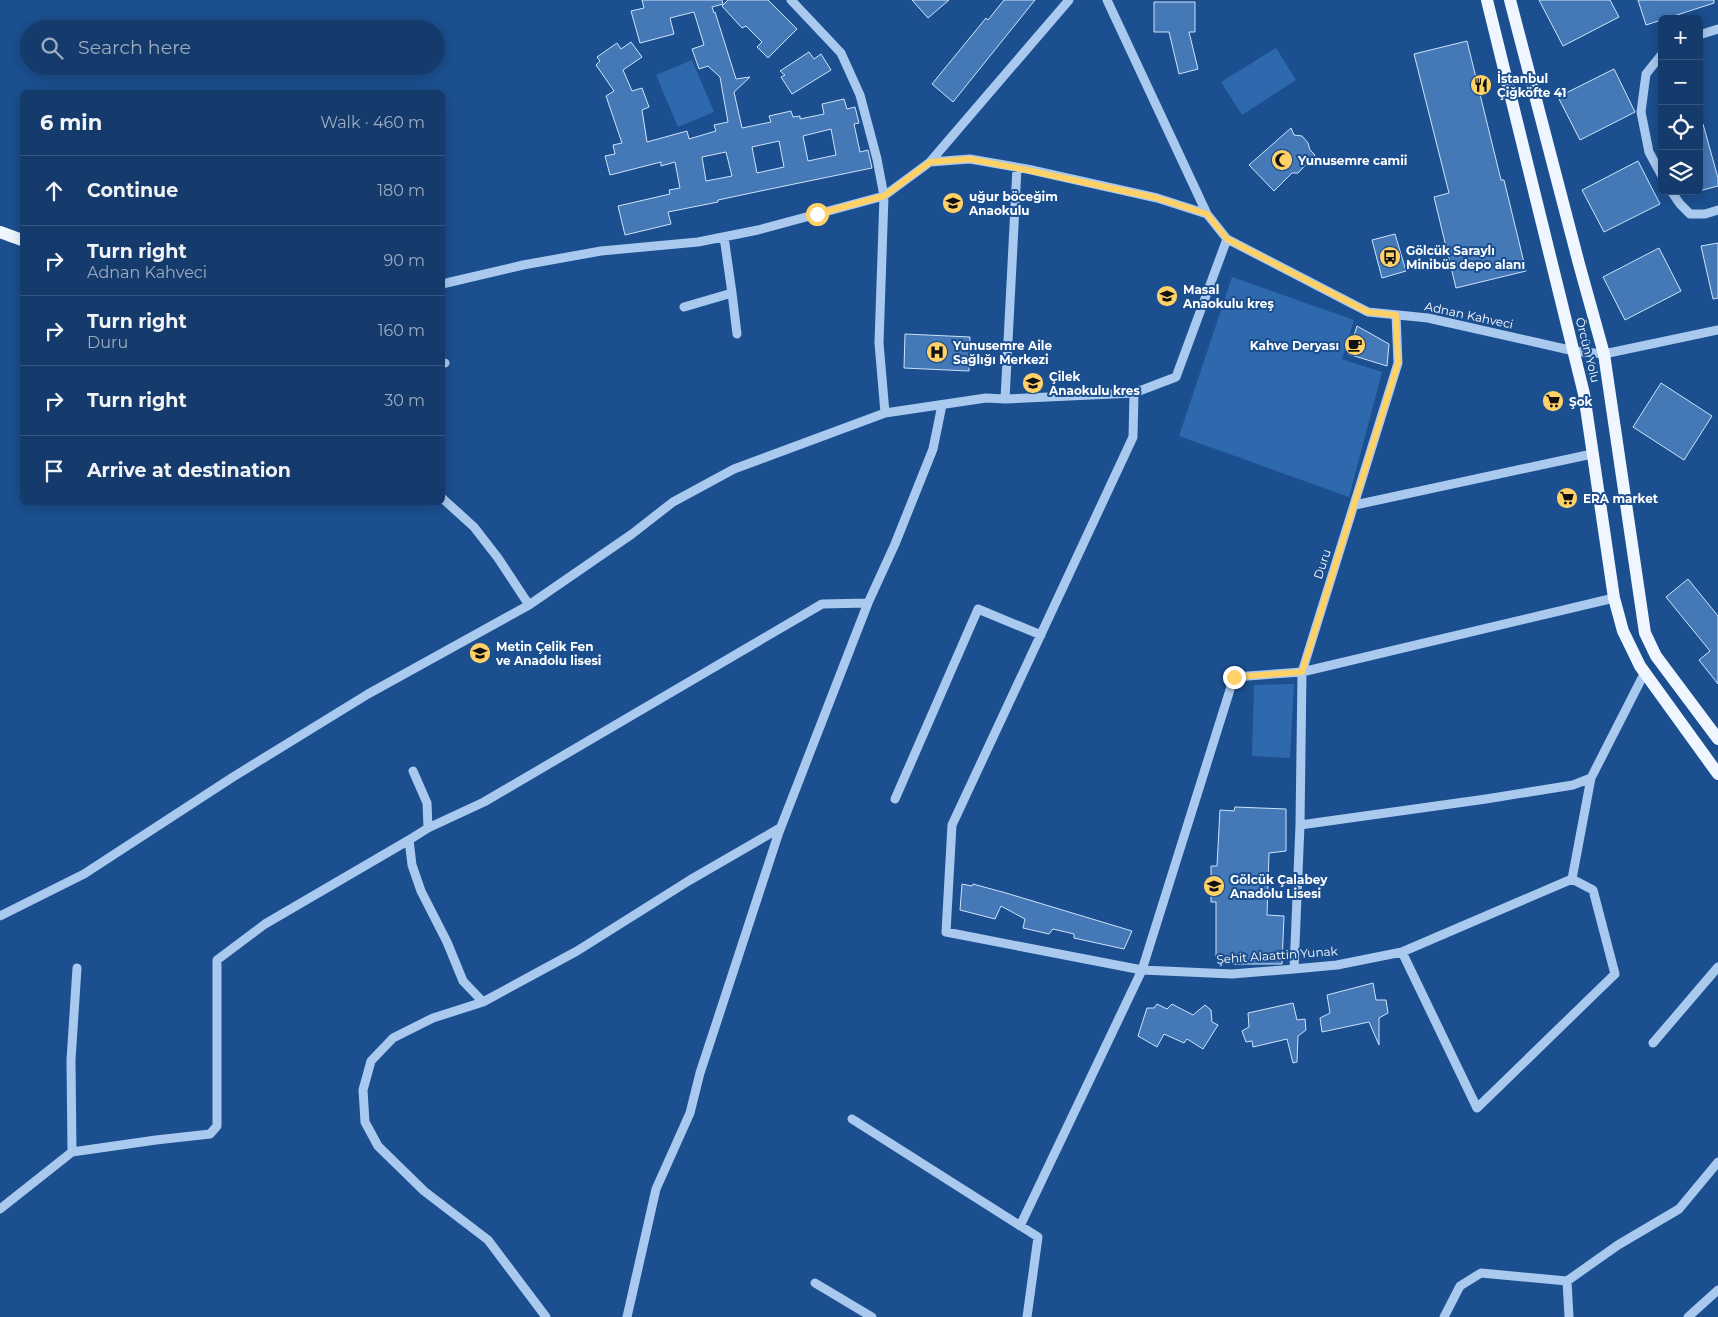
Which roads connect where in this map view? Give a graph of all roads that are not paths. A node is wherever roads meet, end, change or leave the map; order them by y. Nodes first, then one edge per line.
1 (791, 0) edge
2 (1069, 0) edge
3 (1107, 0) edge
4 (1487, 0) edge
5 (1510, 0) edge
6 (1718, 29) edge
7 (1703, 34) edge
8 (1658, 59) edge
9 (930, 162) junction
10 (1017, 168) junction
11 (1658, 169) edge
12 (1674, 195) edge
13 (884, 196) junction
14 (1718, 210) edge
15 (1207, 214) junction
16 (0, 232) edge
17 (724, 237) junction
18 (20, 239) edge
19 (1227, 239) junction
20 (445, 283) edge
21 (732, 293) junction
22 (684, 307) dead end
23 (1396, 315) junction
24 (1718, 330) edge
25 (737, 334) dead end
26 (1574, 351) junction
27 (1604, 354) junction
28 (1134, 393) junction
29 (1005, 399) junction
30 (942, 405) junction
31 (885, 413) junction
32 (1592, 454) junction
33 (445, 501) edge
34 (1355, 505) junction
35 (1614, 598) junction
36 (868, 603) junction
37 (528, 605) junction
38 (1041, 635) junction
39 (1302, 672) junction
40 (1645, 672) junction
41 (1718, 740) edge
42 (413, 771) dead end
43 (1718, 774) edge
44 (1591, 778) junction
45 (895, 799) dead end
46 (1300, 825) junction
47 (428, 828) junction
48 (780, 828) junction
49 (409, 840) junction
50 (1572, 879) junction
51 (0, 916) edge
52 (1402, 952) junction
53 (1718, 967) edge
54 (77, 968) dead end
55 (1294, 969) junction
56 (1142, 970) junction
57 (483, 1002) junction
58 (1653, 1043) dead end
59 (852, 1120) dead end
60 (72, 1152) junction
61 (1718, 1162) edge
62 (0, 1209) edge
63 (1020, 1226) junction
64 (1567, 1281) junction
65 (815, 1283) dead end
66 (1718, 1290) edge
67 (546, 1317) edge
68 (627, 1317) edge
69 (872, 1317) edge
70 (1027, 1317) edge
71 (1444, 1317) edge
72 (1569, 1317) edge
73 (1688, 1317) edge

1 - 13 street
2 - 9 street
3 - 15 street, Adnan Kahveci
4 - 26 main road, Örcün Yolu
5 - 27 main road, Örcün Yolu
6 - 7 street
8 - 11 street
9 - 10 street
9 - 13 street
10 - 15 street
10 - 29 street
12 - 14 street
13 - 17 street
13 - 31 street
15 - 19 street, Adnan Kahveci
16 - 18 main road
17 - 20 street
17 - 21 street
19 - 23 street, Adnan Kahveci
19 - 28 street
21 - 22 street
21 - 25 street
23 - 26 street, Adnan Kahveci
23 - 34 street, Duru
24 - 27 street, Adnan Kahveci
26 - 27 street, Adnan Kahveci
26 - 32 main road, Örcün Yolu
27 - 41 main road, Örcün Yolu
28 - 29 street
28 - 38 street
29 - 30 street
30 - 31 street
30 - 36 street
31 - 37 street
32 - 34 street
32 - 35 main road, Örcün Yolu
33 - 37 street
34 - 39 street, Duru
35 - 39 street
35 - 40 main road, Örcün Yolu
36 - 47 street
36 - 48 street
37 - 51 street
38 - 45 street
38 - 56 street, Şehit Alaattin Yunak
39 - 46 street, Duru
39 - 56 street
40 - 43 main road, Örcün Yolu
40 - 44 street
42 - 47 street
44 - 46 street
44 - 50 street
46 - 55 street, Duru
47 - 49 street
48 - 57 street
48 - 68 street
49 - 57 street
49 - 60 street
50 - 52 street, Şehit Alaattin Yunak
50 - 52 street
52 - 55 street, Şehit Alaattin Yunak
53 - 58 street
54 - 60 street
55 - 56 street, Şehit Alaattin Yunak
56 - 63 street
57 - 67 street
59 - 63 street
60 - 62 street
61 - 64 street
63 - 70 street
64 - 71 street
64 - 72 street
65 - 69 street
66 - 73 street

